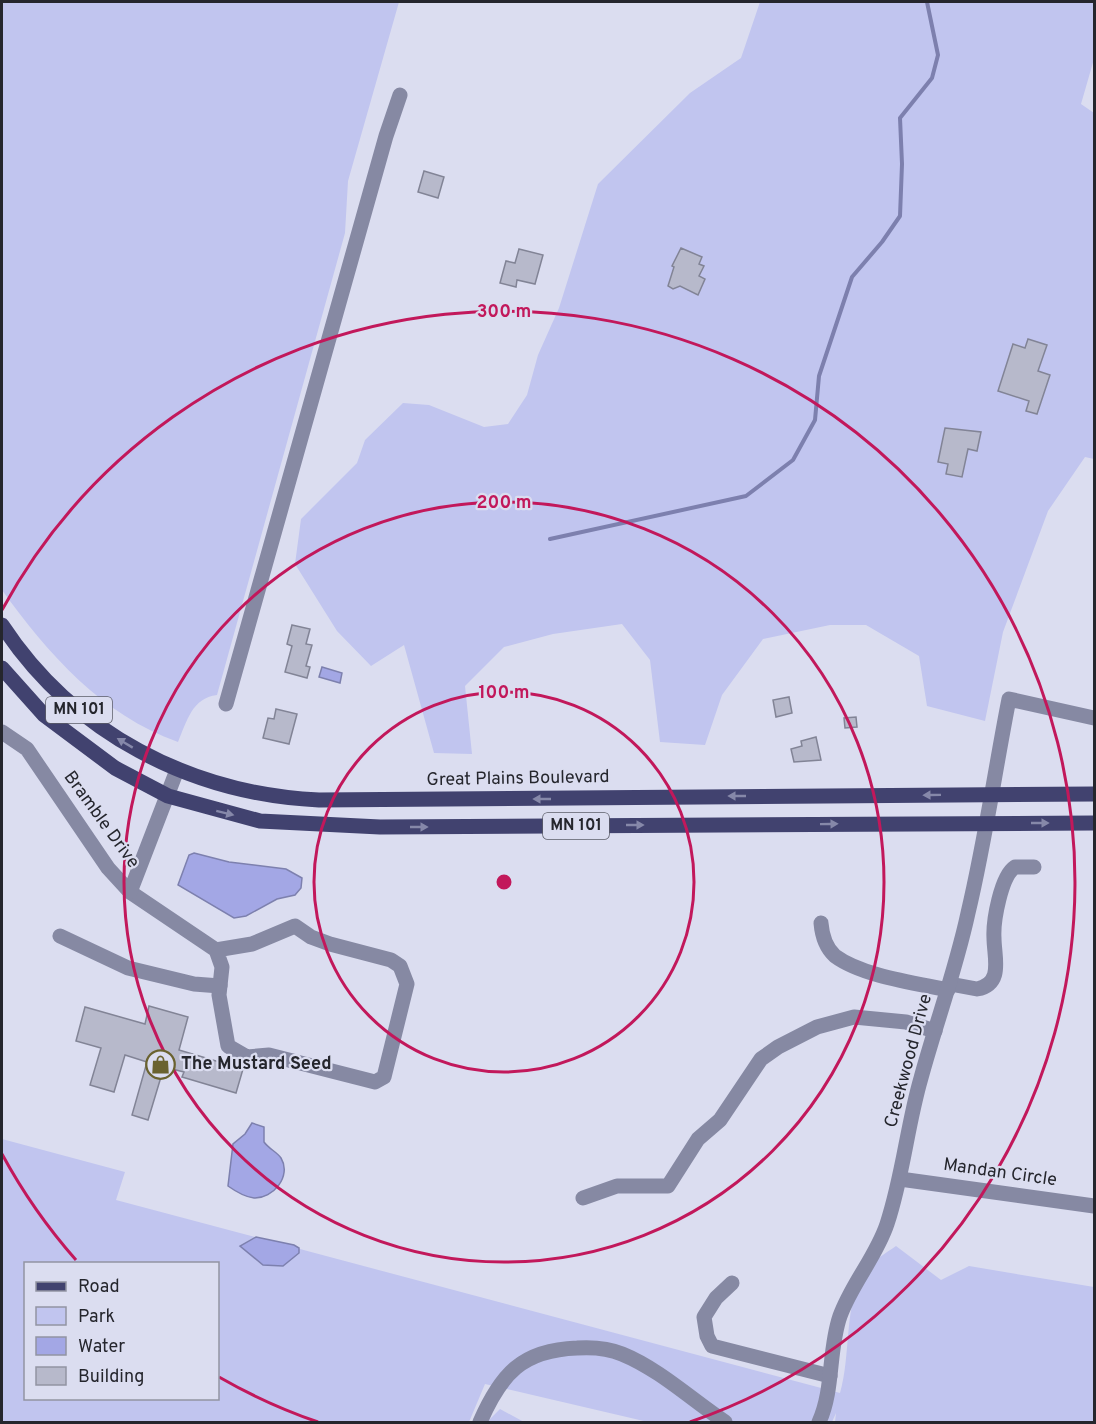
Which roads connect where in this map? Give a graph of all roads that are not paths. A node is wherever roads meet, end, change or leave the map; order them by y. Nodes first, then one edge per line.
1 (400, 95) dead end
2 (2, 625) edge
3 (2, 668) edge
4 (226, 704) dead end
5 (1095, 718) edge
6 (2, 732) edge
7 (177, 770) junction
8 (990, 793) junction
9 (1095, 794) edge
10 (168, 796) junction
11 (986, 823) junction
12 (1095, 823) edge
13 (1034, 867) dead end
14 (130, 892) junction
15 (821, 922) dead end
16 (60, 936) dead end
17 (216, 950) junction
18 (220, 986) junction
19 (949, 987) junction
20 (935, 1031) junction
21 (900, 1179) junction
22 (583, 1198) dead end
23 (1095, 1206) edge
24 (732, 1284) dead end
25 (830, 1376) junction
26 (480, 1422) edge
27 (725, 1422) edge
28 (819, 1422) edge

1 - 4 street
7 -> 2 main road, Great Plains Boulevard / MN 101
3 - 10 main road, MN 101
5 - 8 street, Creekwood Drive
6 - 14 street, Bramble Drive
8 -> 7 main road, Great Plains Boulevard / MN 101
7 - 10 street, Bramble Drive
8 - 9 main road, Great Plains Boulevard / MN 101
8 - 11 street, Creekwood Drive
10 -> 11 main road, MN 101
10 - 14 street, Bramble Drive
11 -> 12 main road, MN 101
11 - 19 street, Creekwood Drive
13 - 19 street
14 - 17 street
15 - 19 street
16 - 18 street
17 - 18 street
17 - 18 street
19 - 20 street, Creekwood Drive
20 - 21 street, Creekwood Drive
20 - 22 street
21 - 23 street, Mandan Circle
21 - 25 street, Creekwood Drive
24 - 25 street
25 - 28 street, Creekwood Drive
26 - 27 street

